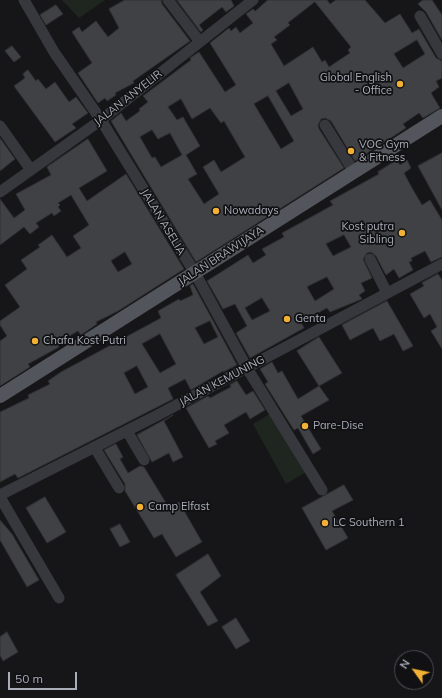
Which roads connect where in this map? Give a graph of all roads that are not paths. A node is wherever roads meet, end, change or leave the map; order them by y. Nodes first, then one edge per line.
1 (24, 0) edge
2 (168, 0) edge
3 (253, 0) edge
4 (420, 16) dead end
5 (200, 42) junction
6 (442, 54) edge
7 (442, 116) edge
8 (101, 120) junction
9 (325, 125) dead end
10 (0, 126) edge
11 (31, 170) junction
12 (354, 172) junction
13 (0, 192) edge
14 (370, 259) dead end
15 (442, 264) edge
16 (195, 273) junction
17 (387, 293) junction
18 (247, 368) junction
19 (0, 396) edge
20 (127, 431) junction
21 (95, 448) junction
22 (144, 460) dead end
23 (119, 488) dead end
24 (322, 490) dead end
25 (0, 496) edge
26 (59, 598) dead end

1 - 8 street, JALAN ASELIA
2 - 5 street
3 - 5 street, JALAN ANYELIR
4 - 6 street
5 - 8 street, JALAN ANYELIR
7 - 12 main road, JALAN BRAWIJAYA
8 - 11 street, JALAN ANYELIR
8 - 16 street, JALAN ASELIA
9 - 12 street
10 - 11 street
11 - 13 street, JALAN ANYELIR
12 - 16 main road, JALAN BRAWIJAYA
14 - 17 street
15 - 17 street, JALAN KEMUNING
16 - 18 street, JALAN ASELIA
16 - 19 main road, JALAN BRAWIJAYA
17 - 18 street, JALAN KEMUNING
18 - 20 street, JALAN KEMUNING
18 - 24 street, JALAN ASELIA
20 - 21 street, JALAN KEMUNING
20 - 22 street
21 - 23 street
21 - 25 street, JALAN KEMUNING
25 - 26 street

